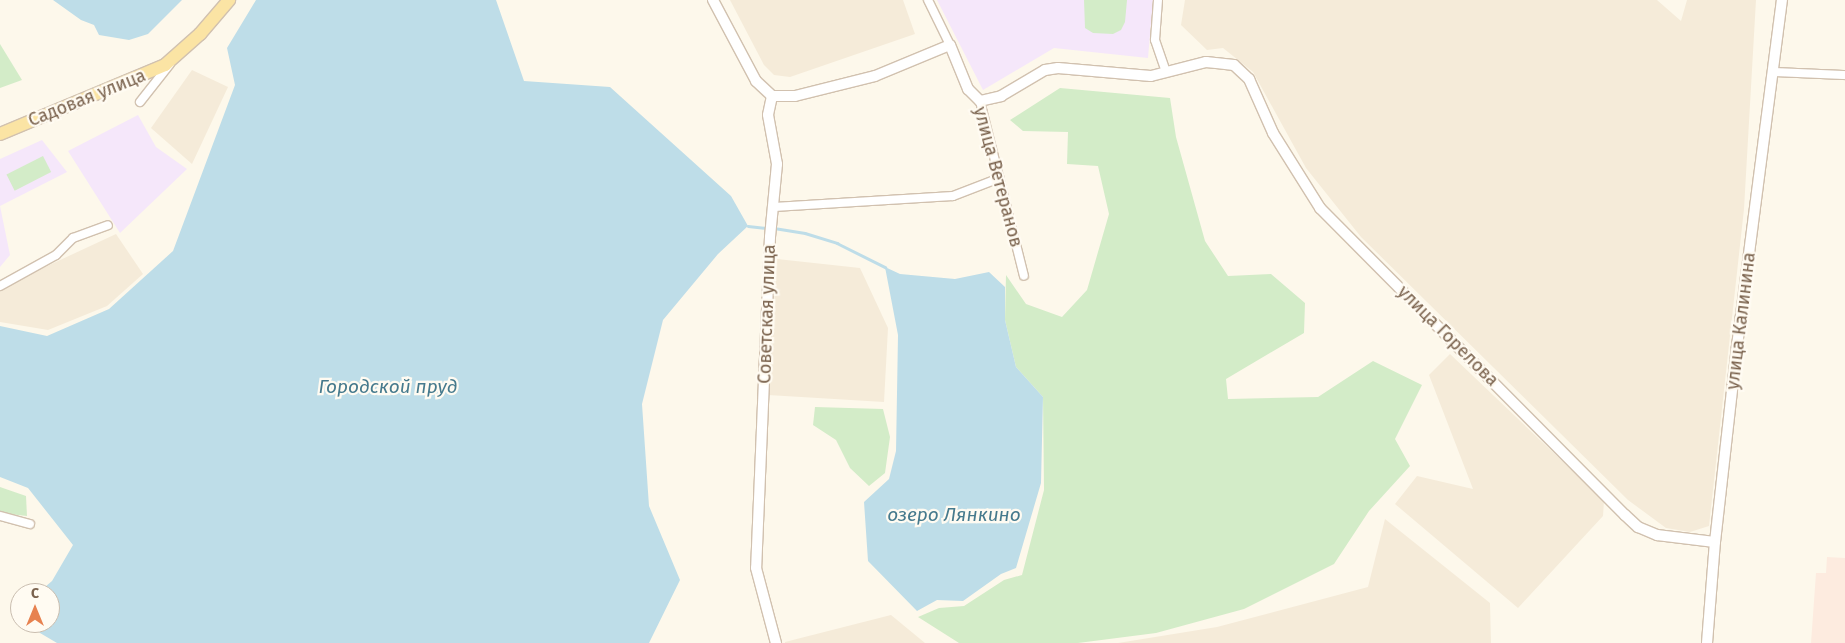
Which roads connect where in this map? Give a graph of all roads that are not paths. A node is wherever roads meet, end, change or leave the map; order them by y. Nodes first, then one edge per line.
1 (229, 0) edge
2 (713, 0) edge
3 (928, 0) edge
4 (1158, 0) edge
5 (1782, 0) edge
6 (950, 45) junction
7 (173, 59) junction
8 (1166, 72) junction
9 (1773, 72) junction
10 (1845, 75) edge
11 (772, 96) junction
12 (980, 101) junction
13 (140, 102) dead end
14 (0, 134) edge
15 (1000, 178) junction
16 (774, 207) junction
17 (108, 226) dead end
18 (1024, 276) dead end
19 (0, 286) edge
20 (0, 516) edge
21 (30, 524) dead end
22 (1715, 542) junction
23 (776, 643) edge
24 (1708, 643) edge

1 - 7 main road, Садовая улица
2 - 11 street
3 - 6 street, улица Ветеранов
4 - 8 street
5 - 9 street, улица Калинина
6 - 11 street
6 - 12 street, улица Ветеранов
7 - 13 street, Садовая улица
7 - 14 main road, Садовая улица
8 - 12 street
8 - 22 street, улица Горелова
9 - 10 street
9 - 22 street, улица Калинина
11 - 16 street, Советская улица
12 - 15 street, улица Ветеранов
15 - 16 street
15 - 18 street, улица Ветеранов
16 - 23 street, Советская улица
17 - 19 street
20 - 21 street
22 - 24 street, улица Калинина

